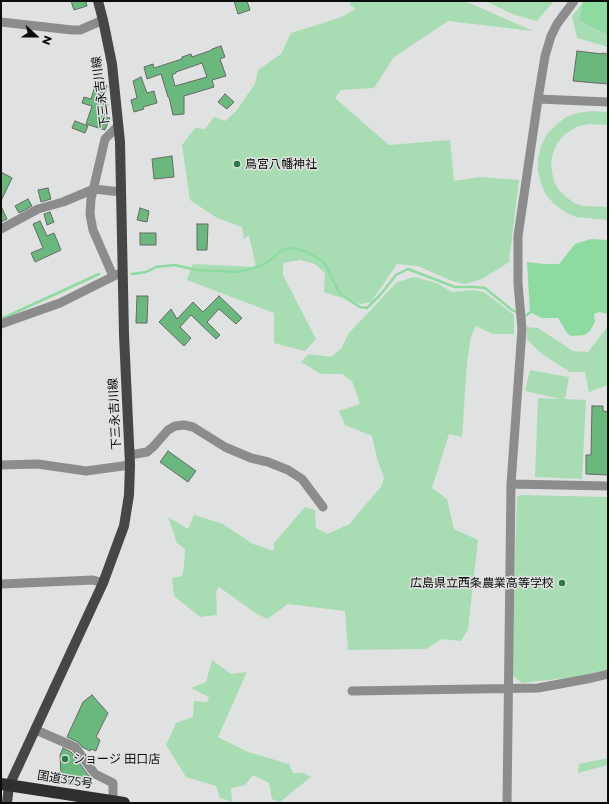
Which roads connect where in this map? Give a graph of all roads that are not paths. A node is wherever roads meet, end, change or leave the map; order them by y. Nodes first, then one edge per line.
1 (98, 1) edge
2 (574, 1) edge
3 (103, 20) junction
4 (1, 22) edge
5 (538, 99) junction
6 (608, 102) edge
7 (118, 126) junction
8 (94, 189) junction
9 (121, 192) junction
10 (1, 228) edge
11 (123, 272) junction
12 (113, 276) junction
13 (1, 324) edge
14 (130, 454) junction
15 (1, 465) edge
16 (130, 465) junction
17 (511, 484) junction
18 (608, 486) edge
19 (323, 507) dead end
20 (103, 583) junction
21 (1, 584) edge
22 (608, 674) edge
23 (508, 689) junction
24 (352, 691) dead end
25 (36, 730) junction
26 (5, 785) edge
27 (7, 803) edge
28 (117, 803) edge
29 (507, 803) edge

1 - 3 main road, 下三永吉川線
2 - 5 street
3 - 4 street
3 - 7 main road, 下三永吉川線
5 - 6 street
5 - 17 street
7 - 8 street
7 - 9 main road, 下三永吉川線
8 - 9 street
8 - 10 street
8 - 12 street
9 - 11 main road, 下三永吉川線
11 - 12 street
11 - 14 main road, 下三永吉川線
12 - 13 street
14 - 16 main road, 下三永吉川線
14 - 19 street
15 - 16 street
16 - 20 main road, 下三永吉川線
17 - 18 street
17 - 23 street
20 - 21 street
20 - 25 main road, 下三永吉川線
22 - 23 street
23 - 24 street
23 - 29 street
25 - 26 main road, 下三永吉川線
25 - 28 street
26 - 27 main road, 下三永吉川線
26 - 28 highway, 国道375号

